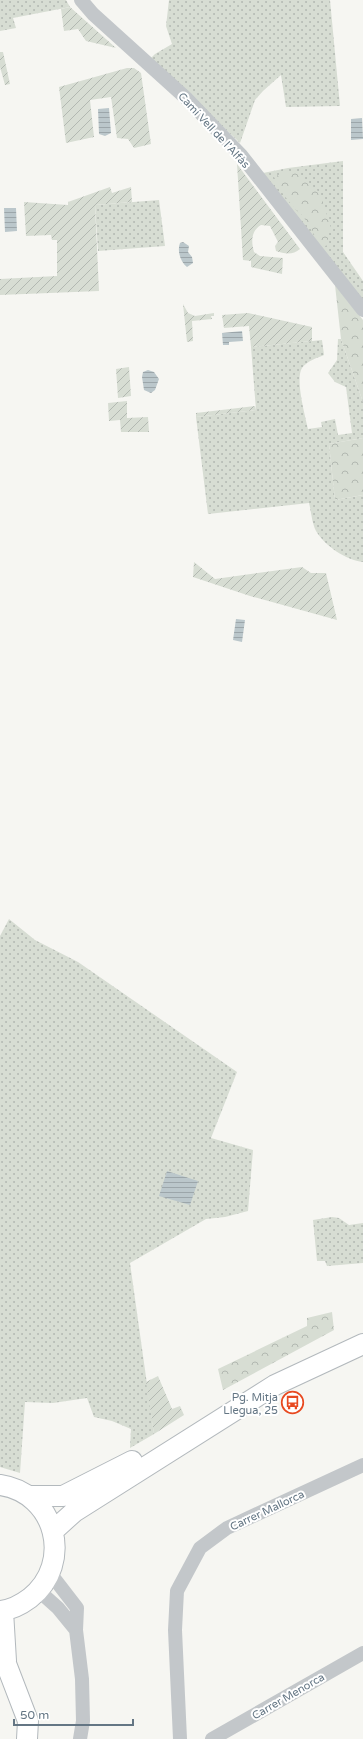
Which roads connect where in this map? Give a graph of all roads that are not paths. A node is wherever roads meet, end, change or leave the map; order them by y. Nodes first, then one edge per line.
1 (81, 0) edge
2 (363, 310) edge
3 (363, 1344) edge
4 (234, 1410) junction
5 (363, 1465) edge
6 (0, 1485) edge
7 (30, 1496) junction
8 (53, 1531) junction
9 (50, 1573) junction
10 (39, 1591) junction
11 (1, 1611) edge
12 (76, 1630) junction
13 (363, 1653) edge
14 (3, 1655) edge
15 (27, 1739) edge
16 (80, 1739) edge
17 (180, 1739) edge
18 (212, 1739) edge

1 - 2 street, Camí Vell de l'Alfàs
3 - 4 street
4 - 7 street
4 - 8 street
5 - 17 street, Carrer Mallorca
6 - 7 street
7 - 8 street
8 - 9 street
9 - 10 street
9 - 12 street
10 - 11 street
10 - 12 street
11 - 14 street
12 - 16 street
13 - 18 street, Carrer Menorca
14 - 15 street

